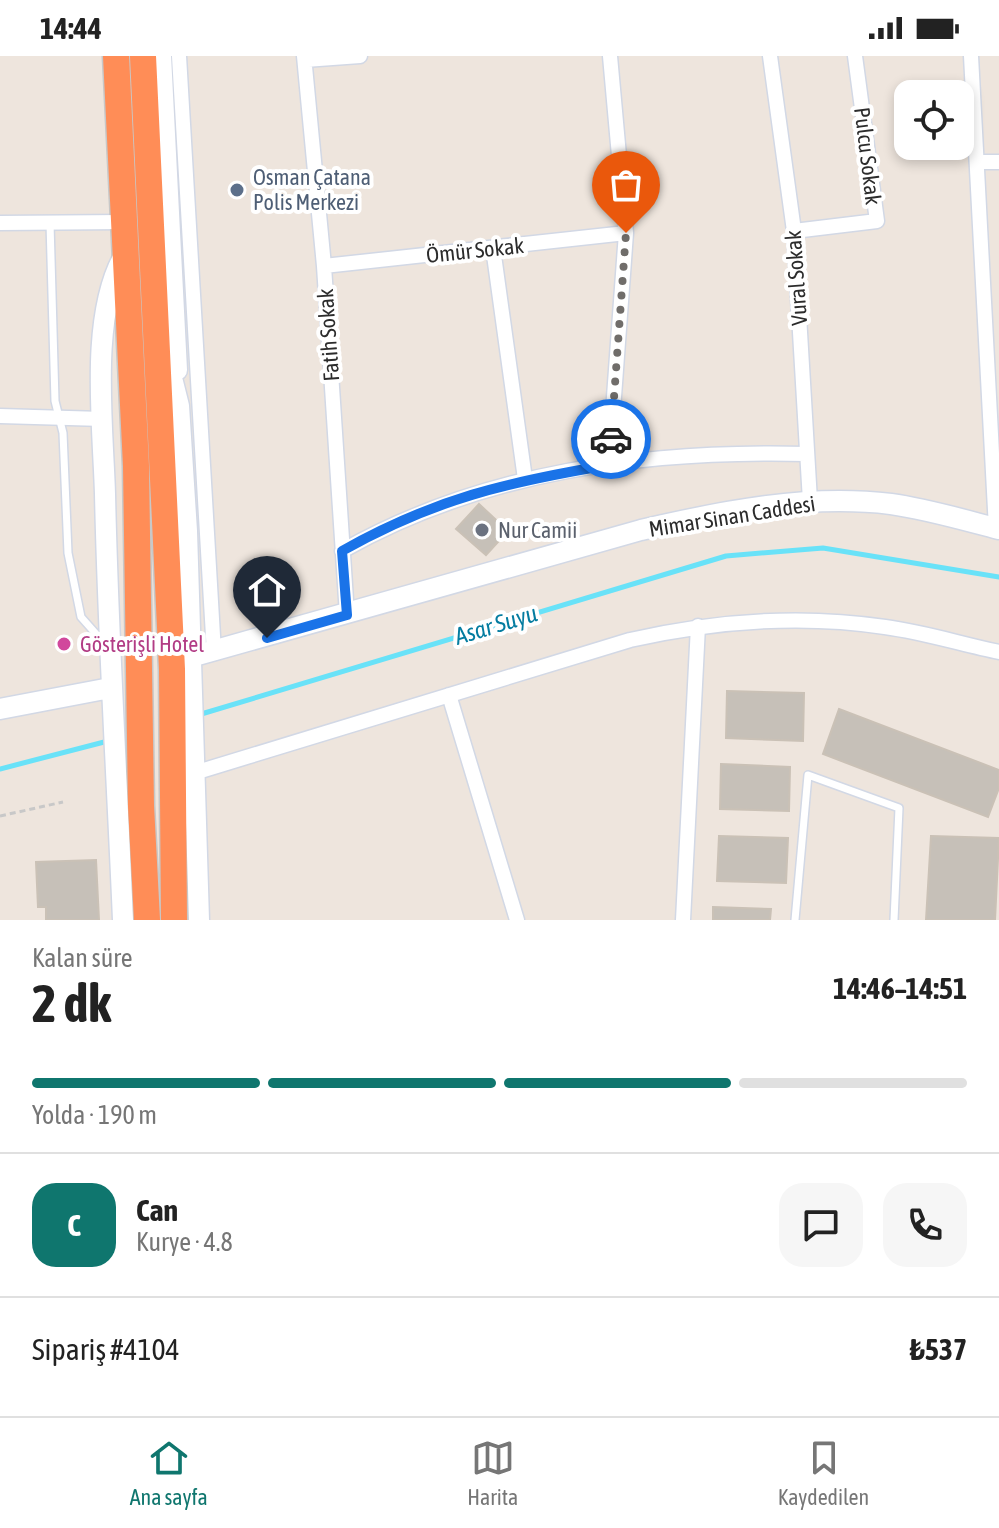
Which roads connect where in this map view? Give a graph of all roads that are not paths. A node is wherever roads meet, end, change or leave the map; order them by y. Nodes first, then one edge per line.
1 (116, 56) edge
2 (143, 56) edge
3 (161, 56) edge
4 (179, 56) edge
5 (360, 56) edge
6 (610, 56) edge
7 (770, 56) edge
8 (855, 56) edge
9 (971, 56) edge
10 (304, 58) edge
11 (979, 162) junction
12 (999, 162) edge
13 (124, 222) junction
14 (0, 223) edge
15 (50, 223) junction
16 (794, 231) junction
17 (626, 233) junction
18 (493, 248) junction
19 (125, 254) junction
20 (324, 266) junction
21 (157, 320) junction
22 (179, 411) junction
23 (0, 416) edge
24 (201, 417) junction
25 (59, 419) junction
26 (103, 419) junction
27 (807, 454) junction
28 (609, 465) junction
29 (525, 479) junction
30 (810, 501) junction
31 (998, 529) edge
32 (342, 551) junction
33 (347, 615) junction
34 (698, 626) junction
35 (108, 647) junction
36 (999, 652) edge
37 (214, 653) junction
38 (185, 665) junction
39 (110, 688) junction
40 (449, 695) junction
41 (0, 709) edge
42 (193, 766) junction
43 (130, 810) junction
44 (123, 920) edge
45 (147, 920) edge
46 (174, 920) edge
47 (199, 920) edge
48 (517, 920) edge
49 (683, 920) edge
50 (795, 920) edge
51 (894, 920) edge

1 - 13 highway
2 - 21 highway
3 - 22 main road
4 - 24 street
5 - 10 street
6 - 17 street
7 - 16 street, Vural Sokak
8 - 16 street, Pulcu Sokak
9 - 11 street
10 - 20 street, Fatih Sokak
11 - 12 street
11 - 31 street
13 - 15 street
13 - 19 highway
14 - 15 street
15 - 25 lane
16 - 27 street, Vural Sokak
17 - 18 street, Ömür Sokak
17 - 28 street
18 - 20 street, Ömür Sokak
18 - 29 street
19 - 26 main road
19 - 43 highway
20 - 32 street, Fatih Sokak
21 - 22 main road
21 - 38 highway
22 - 24 street
22 - 38 main road
23 - 25 street
24 - 37 street
25 - 26 street
25 - 35 lane
26 - 35 main road
27 - 28 street
27 - 30 street, Vural Sokak
28 - 29 street
29 - 32 street
30 - 31 main road, Mimar Sinan Caddesi
30 - 33 main road, Mimar Sinan Caddesi
32 - 33 street, Fatih Sokak
33 - 37 main road, Mimar Sinan Caddesi
34 - 36 street
34 - 40 street
34 - 49 street
35 - 39 main road
37 - 38 main road, Mimar Sinan Caddesi
38 - 42 main road
38 - 46 highway
39 - 41 main road
39 - 43 main road
40 - 42 street
40 - 48 street
42 - 47 main road
43 - 44 main road
43 - 45 highway
50 - 51 lane

